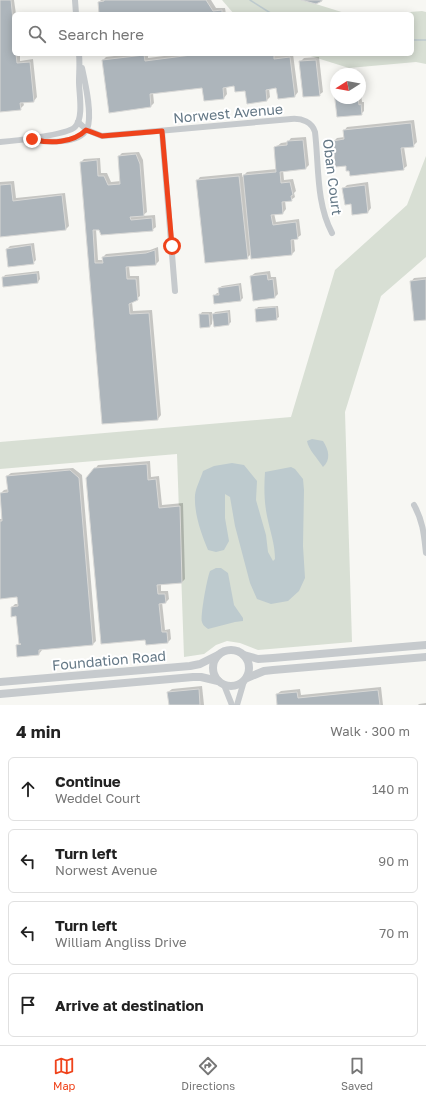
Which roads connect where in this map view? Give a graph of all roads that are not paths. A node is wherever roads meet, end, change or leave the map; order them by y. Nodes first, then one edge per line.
1 (75, 0) edge
2 (76, 12) edge
3 (80, 57) edge
4 (78, 122) junction
5 (310, 124) joint
6 (86, 130) junction
7 (162, 131) junction
8 (32, 139) junction
9 (0, 142) edge
10 (332, 233) dead end
11 (175, 291) dead end
12 (414, 506) dead end
13 (426, 553) edge
14 (426, 645) edge
15 (320, 654) junction
16 (218, 655) junction
17 (244, 655) junction
18 (426, 657) edge
19 (321, 666) junction
20 (245, 679) junction
21 (0, 682) edge
22 (221, 683) junction
23 (0, 694) edge
24 (232, 705) edge
25 (237, 705) edge

1 - 2 street
3 - 4 street
3 - 6 street
4 - 6 street, Norwest Avenue
4 - 8 street
5 - 7 street, Norwest Avenue
5 - 10 street, Oban Court
6 - 7 street, Norwest Avenue
6 - 8 street
7 - 11 street
8 - 9 street
12 - 13 street
14 - 15 street
15 - 17 street
15 - 19 street
16 - 17 street
16 - 21 street, Foundation Road
16 - 22 street
17 - 20 street
18 - 19 street
19 - 20 street
20 - 22 street
20 - 25 street
22 - 23 street, Foundation Road
22 - 24 street

